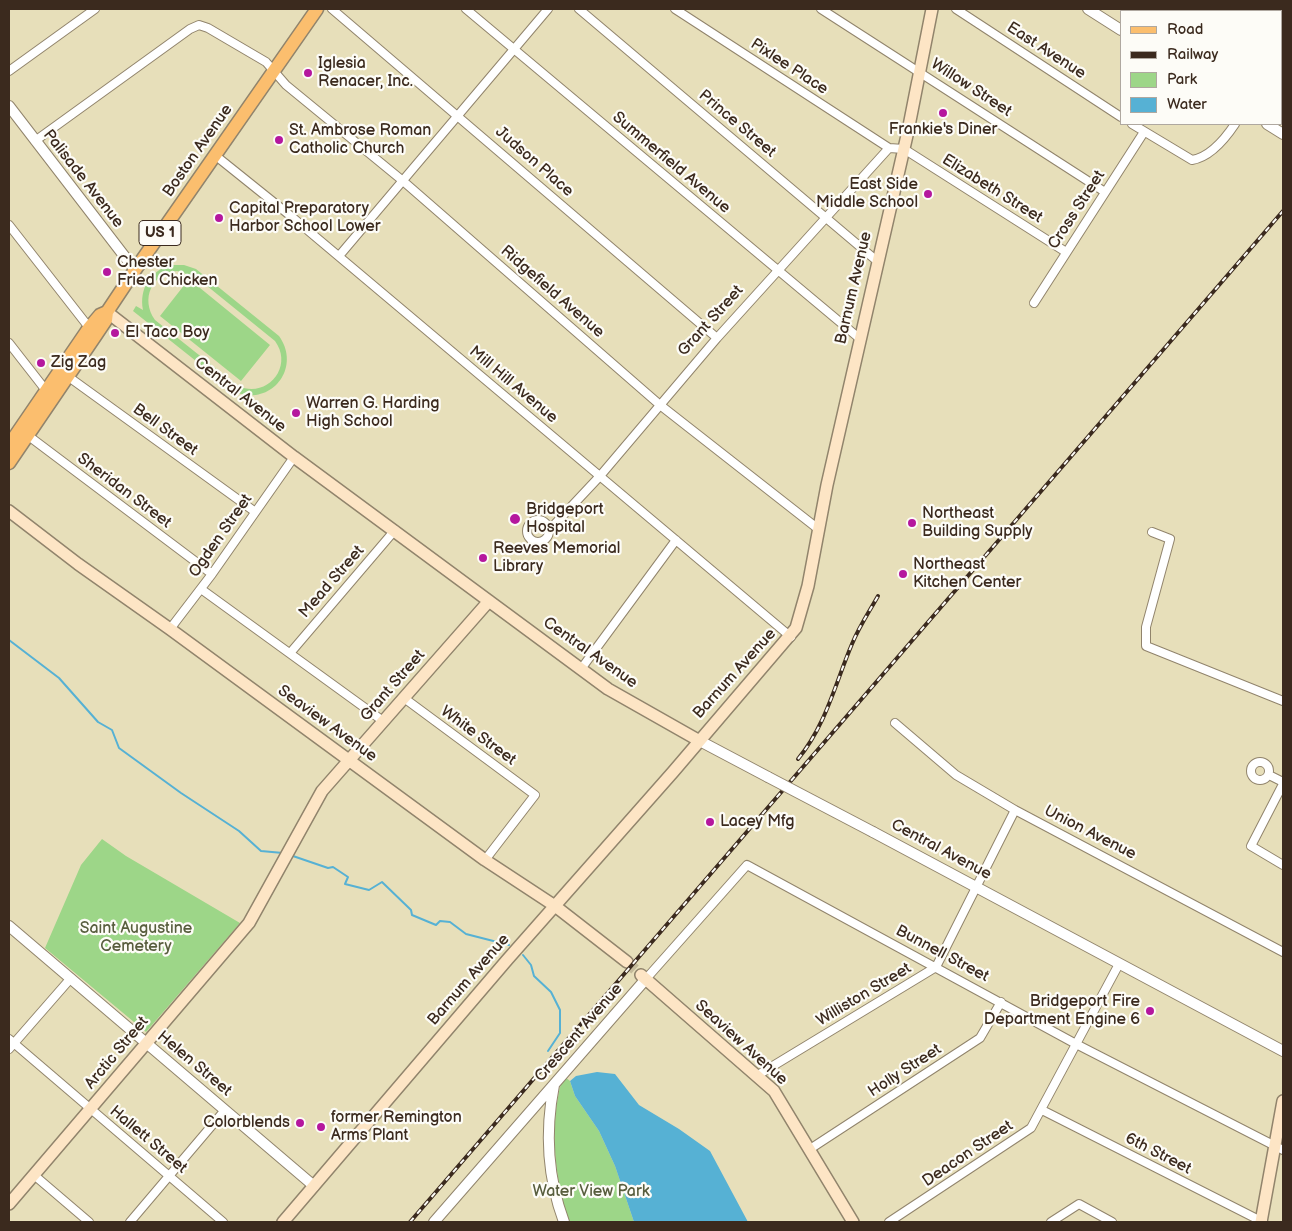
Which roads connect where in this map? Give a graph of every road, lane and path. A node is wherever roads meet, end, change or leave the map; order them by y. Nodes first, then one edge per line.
1 (95, 9) edge
2 (317, 9) edge
3 (332, 9) edge
4 (466, 9) edge
5 (548, 9) edge
6 (578, 9) edge
7 (675, 9) edge
8 (821, 9) edge
9 (932, 9) edge
10 (956, 9) edge
11 (1088, 9) edge
12 (1120, 29) edge
13 (514, 48) junction
14 (274, 70) junction
15 (9, 71) edge
16 (919, 71) junction
17 (9, 106) edge
18 (458, 115) junction
19 (1120, 116) edge
20 (1134, 125) edge
21 (1233, 125) edge
22 (1269, 125) edge
23 (1144, 132) junction
24 (1283, 134) edge
25 (35, 142) junction
26 (889, 148) junction
27 (904, 149) junction
28 (216, 156) junction
29 (403, 181) junction
30 (1105, 192) junction
31 (826, 218) junction
32 (9, 225) edge
33 (1066, 252) junction
34 (339, 256) junction
35 (877, 261) junction
36 (135, 270) junction
37 (778, 272) junction
38 (1034, 303) dead end
39 (107, 312) junction
40 (93, 332) junction
41 (717, 338) junction
42 (859, 338) junction
43 (9, 343) edge
44 (64, 374) junction
45 (50, 395) junction
46 (660, 405) junction
47 (23, 432) junction
48 (9, 445) edge
49 (294, 457) junction
50 (9, 463) edge
51 (600, 476) junction
52 (9, 511) edge
53 (254, 511) junction
54 (549, 527) dead end
55 (817, 528) junction
56 (395, 530) junction
57 (1152, 532) dead end
58 (676, 540) junction
59 (212, 574) junction
60 (201, 588) junction
61 (489, 600) junction
62 (170, 629) junction
63 (790, 637) junction
64 (290, 652) junction
65 (581, 669) junction
66 (404, 698) junction
67 (1283, 701) edge
68 (383, 722) junction
69 (895, 723) dead end
70 (698, 740) junction
71 (350, 760) junction
72 (1268, 775) dead end
73 (1283, 783) edge
74 (1015, 810) junction
75 (486, 860) junction
76 (747, 865) joint
77 (1283, 865) edge
78 (976, 888) junction
79 (555, 906) junction
80 (249, 923) joint
81 (11, 932) edge
82 (1283, 952) edge
83 (627, 962) tunnel mouth
84 (1119, 964) junction
85 (936, 967) junction
86 (71, 978) junction
87 (643, 978) junction
88 (1001, 1002) junction
89 (146, 1043) junction
90 (10, 1044) edge
91 (1076, 1044) junction
92 (1283, 1051) edge
93 (758, 1075) junction
94 (554, 1084) junction
95 (1283, 1101) edge
96 (90, 1109) junction
97 (225, 1110) junction
98 (1042, 1110) junction
99 (1279, 1148) edge
100 (810, 1149) junction
101 (34, 1175) junction
102 (169, 1176) junction
103 (314, 1186) junction
104 (9, 1204) edge
105 (89, 1222) edge
106 (130, 1222) edge
107 (223, 1222) edge
108 (283, 1222) edge
109 (434, 1222) edge
110 (564, 1222) edge
111 (853, 1222) edge
112 (889, 1222) edge
113 (1051, 1222) edge
114 (1112, 1222) edge
115 (1261, 1222) edge

1 - 15 street
2 - 14 main road, Boston Avenue / US 1
3 - 18 street, Judson Place
4 - 13 street, Summerfield Avenue
5 - 13 street
6 - 31 street, Prince Street
7 - 26 street, Pixlee Place
8 - 16 street, Willow Street
9 - 16 main road, Barnum Avenue
10 - 19 street, East Avenue
11 - 12 street
13 - 18 street
13 - 37 street, Summerfield Avenue
14 - 25 street, Ridgefield Avenue
14 - 28 main road, Boston Avenue / US 1
14 - 29 street, Ridgefield Avenue
16 - 27 main road, Barnum Avenue
16 - 30 street, Willow Street
17 - 25 street, Palisade Avenue
18 - 29 street
18 - 41 street, Judson Place
20 - 23 street
21 - 23 street
22 - 24 street
23 - 30 street, Cross Street
25 - 36 street, Palisade Avenue
26 - 27 street
26 - 31 street, Grant Street
27 - 33 street, Elizabeth Street
27 - 35 main road, Barnum Avenue
28 - 34 street, Mill Hill Avenue
28 - 36 main road, Boston Avenue / US 1
29 - 34 street
29 - 46 street, Ridgefield Avenue
30 - 33 street, Cross Street
31 - 35 street, Prince Street
31 - 37 street, Grant Street
32 - 40 street
33 - 38 street, Cross Street
34 - 51 street, Mill Hill Avenue
35 - 42 main road, Barnum Avenue
36 - 39 main road, Boston Avenue / US 1
37 - 41 street, Grant Street
37 - 42 street, Summerfield Avenue
39 - 40 main road, Boston Avenue / US 1
39 - 49 main road, Central Avenue
40 - 44 main road, Boston Avenue / US 1
41 - 46 street, Grant Street
42 - 55 main road, Barnum Avenue
43 - 45 street
44 - 45 main road, Boston Avenue / US 1
44 - 53 street, Bell Street
45 - 47 main road, Boston Avenue / US 1
46 - 51 street, Grant Street
46 - 55 street, Ridgefield Avenue
47 - 48 main road, Boston Avenue / US 1
47 - 50 main road, Boston Avenue / US 1
47 - 59 street, Sheridan Street
49 - 53 street, Ogden Street
49 - 56 main road, Central Avenue
51 - 54 street, Grant Street
51 - 58 street, Mill Hill Avenue
52 - 62 main road, Seaview Avenue
53 - 59 street, Ogden Street
55 - 63 main road, Barnum Avenue
56 - 61 main road, Central Avenue
56 - 64 street, Mead Street
57 - 67 street
58 - 63 street, Mill Hill Avenue
58 - 65 street
59 - 60 street, Ogden Street
60 - 62 street, Ogden Street
60 - 64 street
61 - 65 main road, Central Avenue
61 - 66 main road, Grant Street
62 - 71 main road, Seaview Avenue
63 - 70 main road, Barnum Avenue
64 - 68 street
65 - 70 main road, Central Avenue
66 - 68 main road, Grant Street
66 - 75 street, White Street
68 - 71 main road, Grant Street
69 - 74 street, Union Avenue
70 - 78 street, Central Avenue, bridge
70 - 79 main road, Barnum Avenue
71 - 75 main road, Seaview Avenue
71 - 80 main road, Grant Street
72 - 73 street
73 - 77 street
74 - 78 street, Williston Street
74 - 82 street, Union Avenue
75 - 79 main road, Seaview Avenue
76 - 85 street, Bunnell Street
76 - 87 street, Crescent Avenue
78 - 84 street, Central Avenue
78 - 85 street, Williston Street
79 - 83 main road, Seaview Avenue
79 - 103 main road, Barnum Avenue
80 - 89 main road, Arctic Street
81 - 86 street, Helen Street
84 - 91 street, Deacon Street
84 - 92 street, Central Avenue
85 - 88 street, Bunnell Street
85 - 93 street, Williston Street
86 - 89 street, Helen Street
86 - 90 street
87 - 93 main road, Seaview Avenue
87 - 94 street, Crescent Avenue
88 - 91 street, Bunnell Street
88 - 100 street, Holly Street
89 - 96 main road, Arctic Street
89 - 97 street, Helen Street
90 - 96 street, Hallett Street
91 - 98 street, Deacon Street
91 - 99 street, Bunnell Street
93 - 100 main road, Seaview Avenue
94 - 109 street, Crescent Avenue
94 - 110 street
95 - 99 main road
96 - 101 main road, Arctic Street
96 - 102 street, Hallett Street
97 - 102 street
97 - 103 street, Helen Street
98 - 112 street, Deacon Street
98 - 115 street, 6th Street
99 - 115 main road
100 - 111 main road, Seaview Avenue
101 - 104 main road, Arctic Street
101 - 105 street
102 - 106 street
102 - 107 street, Hallett Street
103 - 108 main road, Barnum Avenue
113 - 114 street

